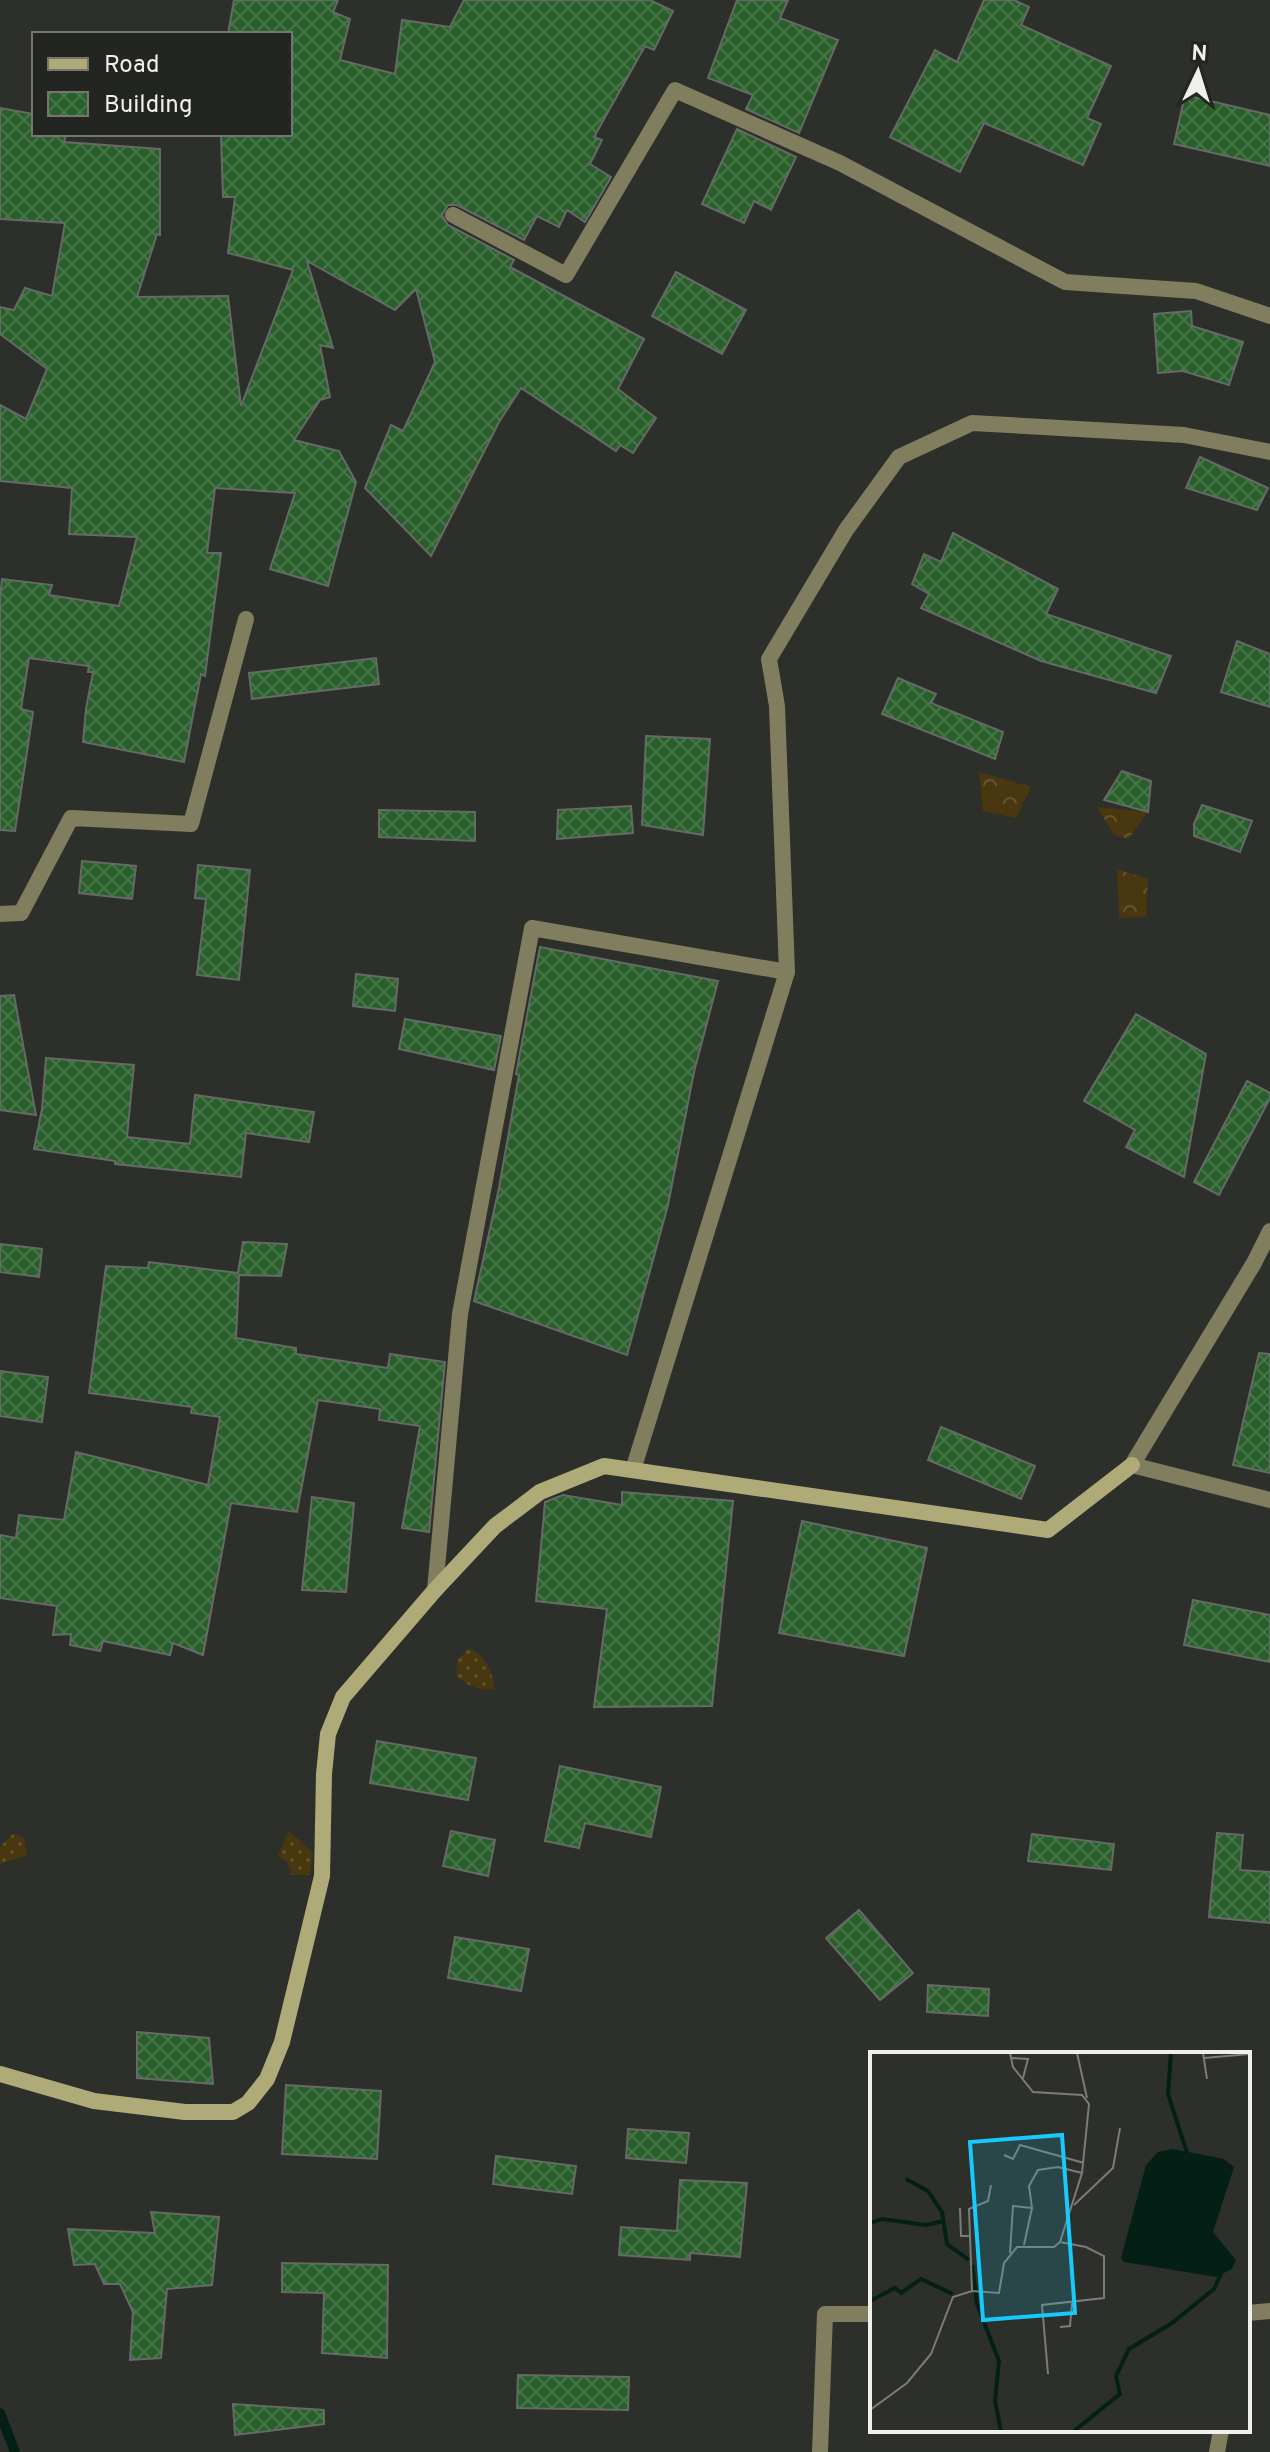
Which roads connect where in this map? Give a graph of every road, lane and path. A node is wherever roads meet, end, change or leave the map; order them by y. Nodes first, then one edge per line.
1 (453, 215) dead end
2 (1270, 316) edge
3 (1270, 452) edge
4 (246, 619) dead end
5 (0, 914) edge
6 (787, 972) junction
7 (1270, 1231) edge
8 (1132, 1465) junction
9 (633, 1470) junction
10 (1270, 1500) edge
11 (435, 1590) junction
12 (0, 2074) edge
13 (1270, 2311) edge
14 (1250, 2313) edge
15 (870, 2314) edge
16 (1221, 2432) edge
17 (820, 2452) edge
18 (1217, 2452) edge

1 - 2 street
3 - 6 street
4 - 5 street
6 - 9 street
6 - 11 street
7 - 8 street
8 - 9 street
8 - 10 street
9 - 11 street
11 - 12 street
13 - 14 street
15 - 17 street
16 - 18 street

